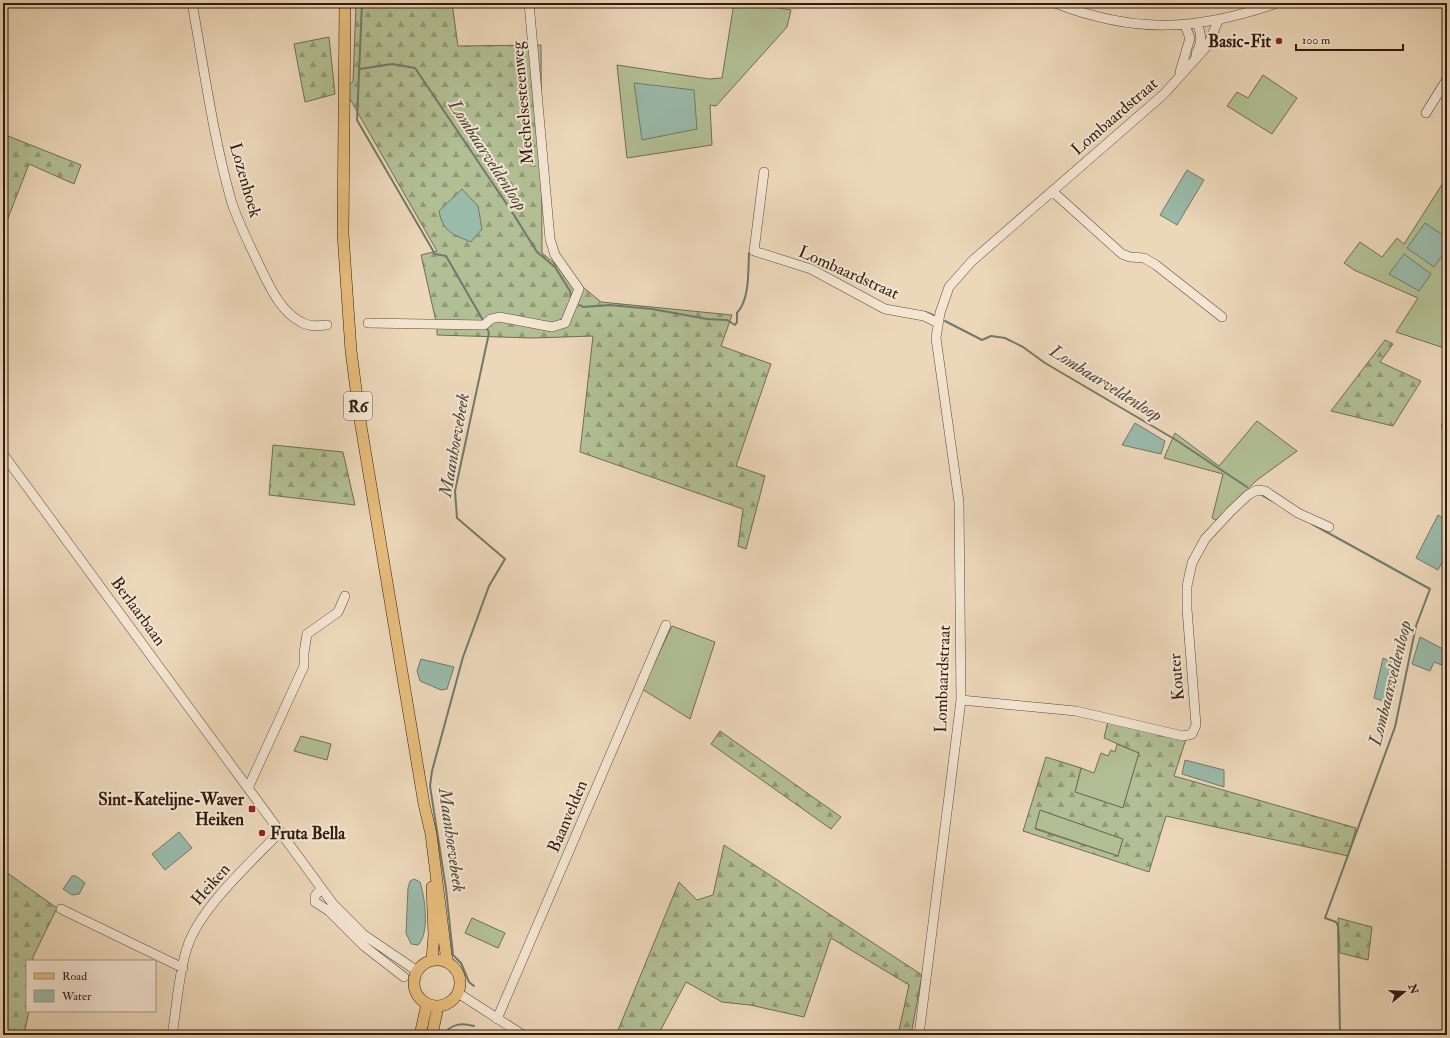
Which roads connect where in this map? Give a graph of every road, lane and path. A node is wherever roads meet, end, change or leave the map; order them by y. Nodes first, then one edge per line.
1 (192, 3) edge
2 (345, 3) edge
3 (529, 3) edge
4 (1055, 3) edge
5 (1277, 3) edge
6 (1218, 21) junction
7 (1197, 23) junction
8 (1185, 24) junction
9 (1193, 60) junction
10 (1178, 79) junction
11 (1447, 79) edge
12 (1426, 113) dead end
13 (764, 172) dead end
14 (1052, 191) junction
15 (1222, 317) dead end
16 (368, 323) dead end
17 (938, 323) junction
18 (327, 325) dead end
19 (3, 454) edge
20 (1329, 527) dead end
21 (345, 596) dead end
22 (666, 626) dead end
23 (961, 700) junction
24 (248, 788) junction
25 (424, 804) junction
26 (280, 832) junction
27 (321, 889) junction
28 (61, 909) dead end
29 (432, 960) junction
30 (447, 962) junction
31 (183, 968) junction
32 (417, 971) junction
33 (404, 977) dead end
34 (458, 993) junction
35 (427, 1004) junction
36 (438, 1006) junction
37 (497, 1019) junction
38 (172, 1035) edge
39 (420, 1035) edge
40 (432, 1035) edge
41 (523, 1035) edge
42 (919, 1035) edge

1 - 18 street, Lozenhoek
2 - 25 main road, R6
3 - 16 street, Mechelsesteenweg
4 - 8 street
5 - 6 street
6 - 7 street
6 - 9 street, Lombaardstraat
7 - 8 street
7 - 9 street, Lombaardstraat
8 - 10 street, Lombaardstraat
9 - 10 street, Lombaardstraat
10 - 14 street, Lombaardstraat
11 - 12 street
13 - 17 street, Lombaardstraat
14 - 15 street
14 - 17 street, Lombaardstraat
17 - 23 street, Lombaardstraat
19 - 24 street, Berlaarbaan
20 - 23 street, Kouter
21 - 24 street
22 - 37 street, Baanvelden
23 - 42 street, Lombaardstraat
24 - 26 street, Berlaarbaan
25 - 29 main road, R6
25 - 30 main road, R6
26 - 27 street, Berlaarbaan
26 - 31 street, Heiken
27 - 32 street, Berlaarbaan
27 - 33 street
28 - 31 street
29 - 30 main road
29 - 32 main road
30 - 34 main road
31 - 38 street, Heiken
32 - 35 main road
34 - 36 main road
34 - 37 street
35 - 36 main road
35 - 39 main road
36 - 40 main road
37 - 41 street

